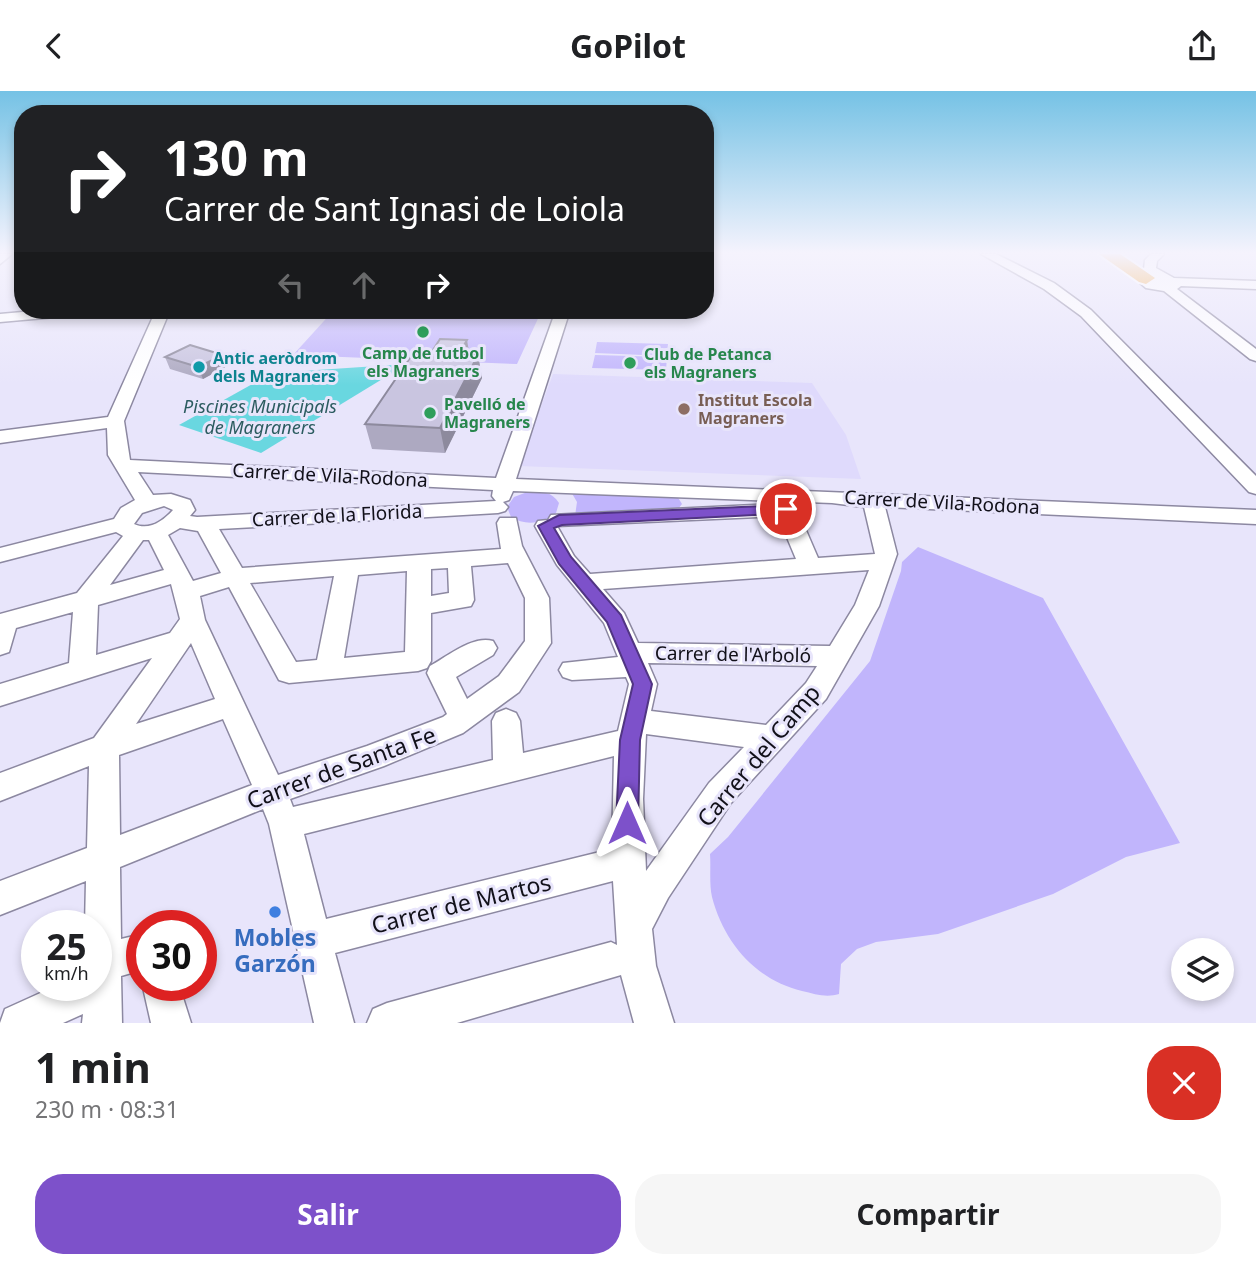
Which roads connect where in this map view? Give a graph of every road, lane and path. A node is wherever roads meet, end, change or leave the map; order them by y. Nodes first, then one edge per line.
1 (1065, 297) edge
2 (1186, 297) edge
3 (159, 319) edge
4 (560, 319) edge
5 (1230, 336) junction
6 (1256, 337) edge
7 (1256, 356) edge
8 (115, 421) junction
9 (0, 437) edge
10 (123, 465) junction
11 (186, 467) junction
12 (540, 486) junction
13 (1256, 488) edge
14 (680, 491) junction
15 (153, 501) junction
16 (861, 501) junction
17 (503, 504) junction
18 (786, 509) junction
19 (683, 515) junction
20 (1256, 517) edge
21 (205, 523) junction
22 (552, 523) junction
23 (148, 527) junction
24 (0, 555) edge
25 (514, 555) junction
26 (459, 560) junction
27 (883, 561) junction
28 (419, 564) junction
29 (810, 566) junction
30 (348, 569) junction
31 (237, 576) junction
32 (584, 582) junction
33 (86, 599) junction
34 (418, 606) junction
35 (184, 607) junction
36 (1, 630) edge
37 (484, 647) dead end
38 (836, 656) junction
39 (633, 660) junction
40 (429, 667) junction
41 (329, 669) junction
42 (82, 670) junction
43 (572, 670) dead end
44 (0, 695) edge
45 (231, 705) junction
46 (463, 718) junction
47 (506, 721) dead end
48 (632, 730) junction
49 (771, 738) junction
50 (104, 747) junction
51 (509, 769) junction
52 (0, 786) edge
53 (270, 792) junction
54 (285, 824) junction
55 (103, 858) junction
56 (608, 866) dead end
57 (0, 898) edge
58 (103, 910) edge
59 (634, 926) junction
60 (314, 940) junction
61 (126, 956) edge
62 (611, 961) dead end
63 (112, 968) edge
64 (58, 1001) edge
65 (102, 1001) edge
66 (165, 1001) edge
67 (19, 1023) edge
68 (102, 1023) edge
69 (171, 1023) edge
70 (334, 1023) edge
71 (387, 1023) edge
72 (654, 1023) edge

1 - 13 street
2 - 5 street
3 - 8 street
4 - 17 street
5 - 6 street
5 - 7 street
8 - 9 street
8 - 10 street
10 - 11 street, Carrer de Vila-Rodona
10 - 15 street
11 - 15 street
11 - 17 street, Carrer de Vila-Rodona
12 - 14 street, Carrer de Vila-Rodona
12 - 17 street
12 - 22 street
14 - 16 street, Carrer de Vila-Rodona
14 - 19 street
15 - 23 street
15 - 23 street
16 - 18 street
16 - 20 street, Carrer de Vila-Rodona
16 - 27 street, Carrer del Camp
17 - 21 street, Carrer de la Florida
17 - 22 street
17 - 25 street, Carrer de Santa Fe
18 - 19 street
18 - 29 street
19 - 22 street
21 - 23 street, Carrer de la Florida
21 - 31 street
22 - 32 street
23 - 24 street
23 - 33 street
23 - 35 street
25 - 26 street
25 - 46 street, Carrer de Santa Fe
26 - 28 street
26 - 34 street
27 - 29 street
27 - 38 street, Carrer del Camp
28 - 30 street
28 - 34 street
29 - 32 street
30 - 31 street
30 - 41 street
31 - 35 street
31 - 41 street
32 - 39 street
33 - 35 street
33 - 36 street
33 - 42 street
34 - 40 street
35 - 42 street
35 - 45 street
35 - 50 street
37 - 40 street
38 - 39 street, Carrer de l'Arboló
38 - 49 street, Carrer del Camp
39 - 43 street, Carrer de l'Arboló
39 - 48 street
40 - 41 street
40 - 46 street
42 - 44 street
45 - 50 street
45 - 53 street
46 - 53 street, Carrer de Santa Fe
47 - 51 street
48 - 49 street
48 - 51 street
48 - 59 street
49 - 59 street, Carrer del Camp
50 - 52 street
50 - 55 street
51 - 54 street
53 - 54 street
53 - 55 street, Carrer de Santa Fe
54 - 60 street
55 - 57 street, Carrer de Santa Fe
55 - 58 street
56 - 60 street, Carrer de Martos
59 - 72 street
60 - 70 street
61 - 63 street
62 - 71 street
64 - 67 street
65 - 68 street
66 - 69 street

